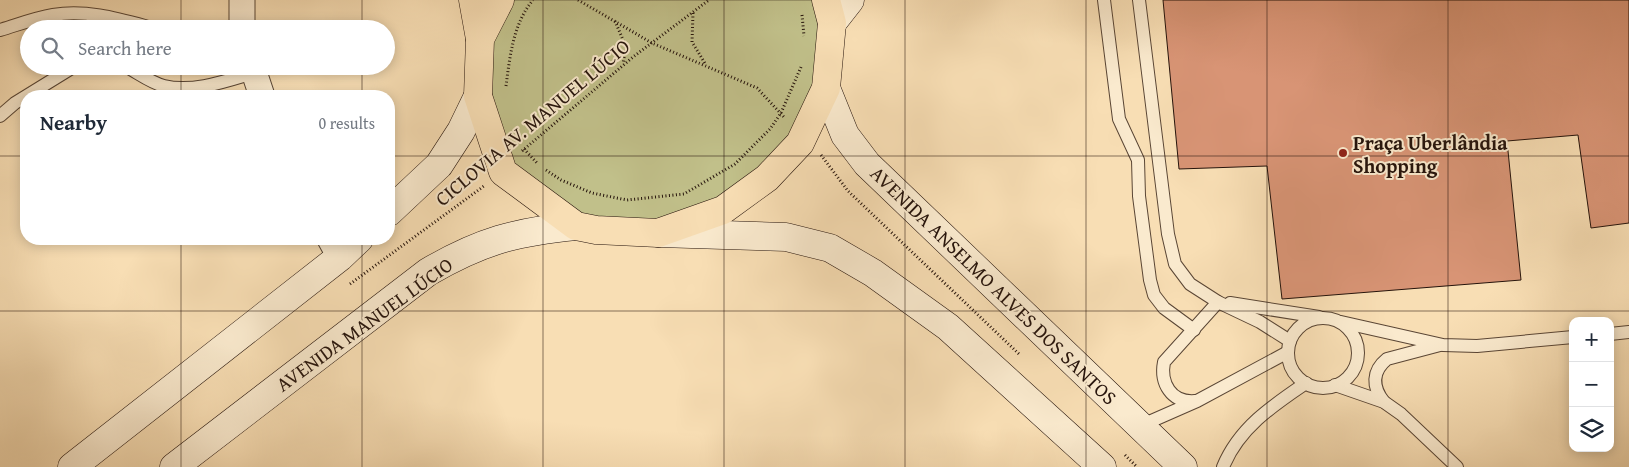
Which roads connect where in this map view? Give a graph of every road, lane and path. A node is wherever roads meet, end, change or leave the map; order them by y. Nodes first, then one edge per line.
1 (242, 0) edge
2 (473, 0) edge
3 (500, 0) edge
4 (533, 0) edge
5 (578, 0) edge
6 (709, 0) edge
7 (850, 0) edge
8 (1104, 0) edge
9 (1140, 0) edge
10 (820, 11) edge
11 (693, 12) junction
12 (35, 20) edge
13 (121, 20) edge
14 (242, 20) edge
15 (615, 20) junction
16 (20, 24) edge
17 (0, 30) edge
18 (480, 39) junction
19 (652, 43) junction
20 (804, 46) dead end
21 (802, 62) dead end
22 (624, 64) junction
23 (706, 66) junction
24 (60, 75) edge
25 (143, 75) edge
26 (238, 75) edge
27 (254, 75) edge
28 (826, 88) junction
29 (36, 90) edge
30 (260, 90) edge
31 (505, 92) dead end
32 (478, 96) junction
33 (20, 100) edge
34 (781, 113) junction
35 (0, 116) edge
36 (803, 136) junction
37 (518, 143) dead end
38 (524, 149) junction
39 (503, 172) junction
40 (395, 206) edge
41 (576, 226) junction
42 (658, 233) junction
43 (335, 248) edge
44 (344, 288) dead end
45 (1218, 302) junction
46 (1322, 318) junction
47 (1341, 322) junction
48 (1194, 330) junction
49 (1629, 332) edge
50 (1614, 334) edge
51 (1569, 337) edge
52 (1443, 345) junction
53 (1289, 346) junction
54 (1021, 356) dead end
55 (1306, 384) junction
56 (1335, 385) junction
57 (1197, 401) junction
58 (1384, 402) junction
59 (1140, 426) junction
60 (1111, 459) edge
61 (72, 467) edge
62 (174, 467) edge
63 (1137, 467) edge
64 (1183, 467) edge
65 (1223, 467) edge
66 (1457, 467) edge

1 - 14 street
2 - 18 main road
3 - 18 main road
4 - 31 path
5 - 15 path
6 - 11 path, CICLOVIA AV. MANUEL LÚCIO
7 - 10 main road
8 - 48 lane
9 - 45 lane
10 - 20 path
10 - 28 main road
11 - 19 path, CICLOVIA AV. MANUEL LÚCIO
11 - 23 path
12 - 13 lane
15 - 19 path
15 - 22 path
16 - 17 lane
18 - 32 main road
19 - 22 path, CICLOVIA AV. MANUEL LÚCIO
19 - 23 path
21 - 34 path
22 - 38 path, CICLOVIA AV. MANUEL LÚCIO
23 - 34 path
24 - 29 lane
25 - 26 lane
27 - 30 street
28 - 36 main road
28 - 59 main road, AVENIDA ANSELMO ALVES DOS SANTOS
32 - 39 main road
32 - 40 main road
33 - 35 lane
34 - 36 path
34 - 38 path
36 - 42 main road
36 - 54 path
37 - 38 path
38 - 39 path, CICLOVIA AV. MANUEL LÚCIO
39 - 41 main road
39 - 44 path, CICLOVIA AV. MANUEL LÚCIO
41 - 42 main road
41 - 62 main road, AVENIDA MANUEL LÚCIO
42 - 60 main road
43 - 61 main road
45 - 46 lane
45 - 48 lane
45 - 53 lane
46 - 47 lane
46 - 53 lane
47 - 52 lane
47 - 56 lane
48 - 57 lane
49 - 50 lane
51 - 52 lane
52 - 58 lane
53 - 55 lane
53 - 57 lane
55 - 56 lane
55 - 65 lane
56 - 58 lane
57 - 59 lane
58 - 66 lane
59 - 64 main road, AVENIDA ANSELMO ALVES DOS SANTOS
60 - 63 path

